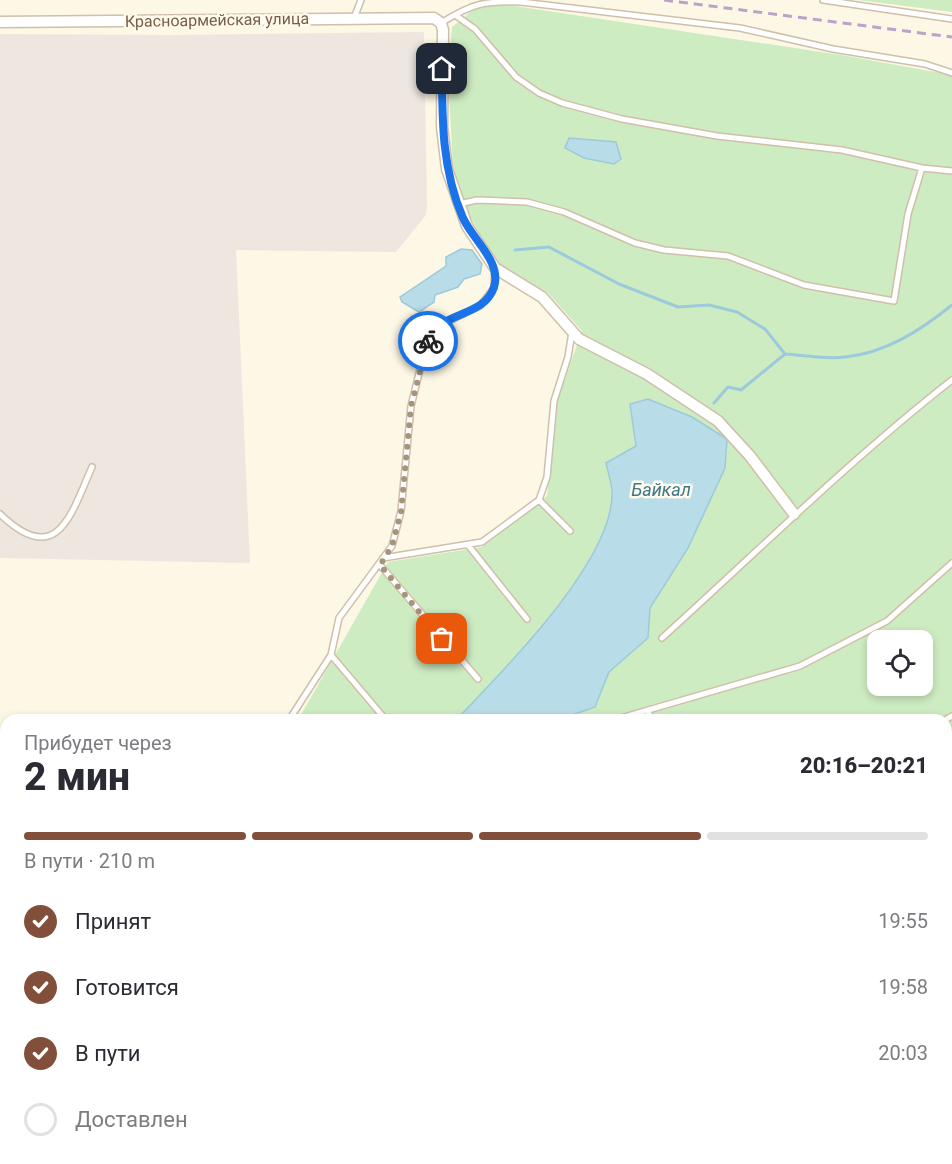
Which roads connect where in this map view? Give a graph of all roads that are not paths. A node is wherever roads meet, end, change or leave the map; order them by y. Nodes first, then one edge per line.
1 (361, 0) edge
2 (823, 0) edge
3 (455, 15) junction
4 (354, 18) junction
5 (952, 19) edge
6 (438, 21) junction
7 (0, 22) edge
8 (952, 73) edge
9 (922, 168) junction
10 (952, 171) edge
11 (457, 204) junction
12 (495, 268) junction
13 (572, 330) junction
14 (952, 380) edge
15 (92, 467) dead end
16 (538, 500) junction
17 (0, 514) edge
18 (794, 514) junction
19 (570, 531) dead end
20 (468, 545) junction
21 (383, 558) junction
22 (952, 563) edge
23 (380, 565) junction
24 (527, 619) dead end
25 (662, 638) dead end
26 (331, 655) junction
27 (478, 679) dead end
28 (648, 712) joint
29 (293, 714) edge
30 (381, 714) edge
31 (640, 714) edge

1 - 4 lane
2 - 5 lane
3 - 6 lane
3 - 8 lane
3 - 9 lane
4 - 6 street, Красноармейская улица
4 - 7 street, Красноармейская улица
6 - 11 street
9 - 10 lane
9 - 11 lane
11 - 12 street
12 - 13 street
12 - 21 lane
13 - 16 lane
13 - 18 street
14 - 18 lane
15 - 17 lane
16 - 19 lane
16 - 20 lane
18 - 25 lane
20 - 21 lane
20 - 24 lane
21 - 23 lane
22 - 28 lane
23 - 26 lane
23 - 27 lane
26 - 29 lane
26 - 30 lane
28 - 31 lane

